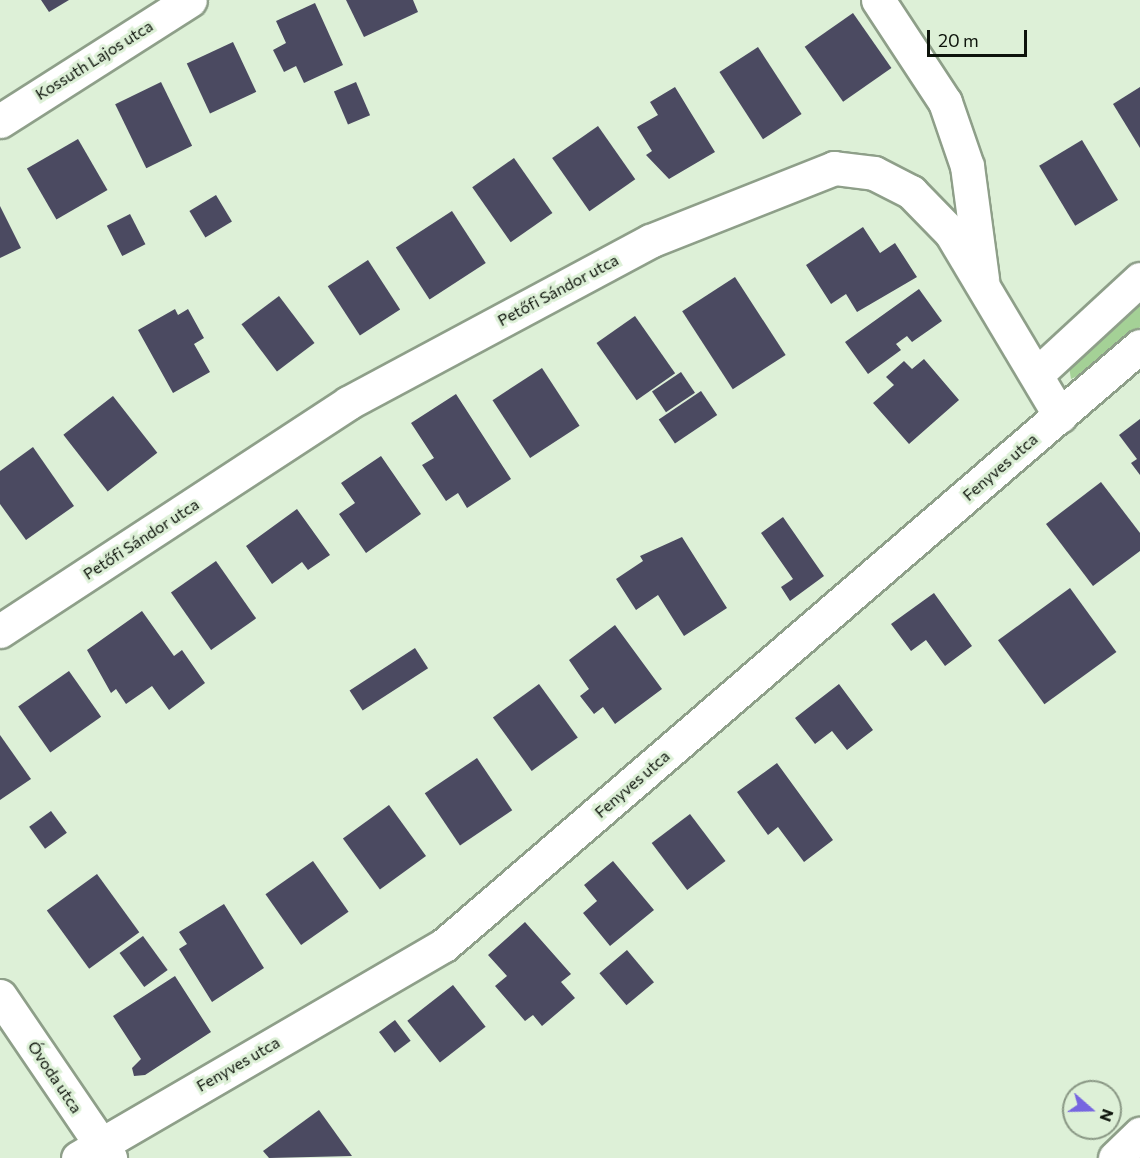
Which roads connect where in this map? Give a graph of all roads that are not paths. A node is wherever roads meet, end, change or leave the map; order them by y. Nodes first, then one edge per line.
1 (190, 0) edge
2 (878, 0) edge
3 (0, 121) edge
4 (1140, 279) edge
5 (983, 287) junction
6 (1140, 346) edge
7 (1037, 374) junction
8 (1060, 416) junction
9 (0, 631) edge
10 (0, 996) edge
11 (1140, 1134) edge
12 (96, 1153) edge
13 (1115, 1158) edge

1 - 3 street, Kossuth Lajos utca
2 - 5 street
4 - 7 street
5 - 7 street, Petőfi Sándor utca
5 - 9 street, Petőfi Sándor utca
6 - 8 street, Fenyves utca
7 - 8 street, Petőfi Sándor utca
8 - 12 street, Fenyves utca
10 - 12 street, Óvoda utca
11 - 13 street

